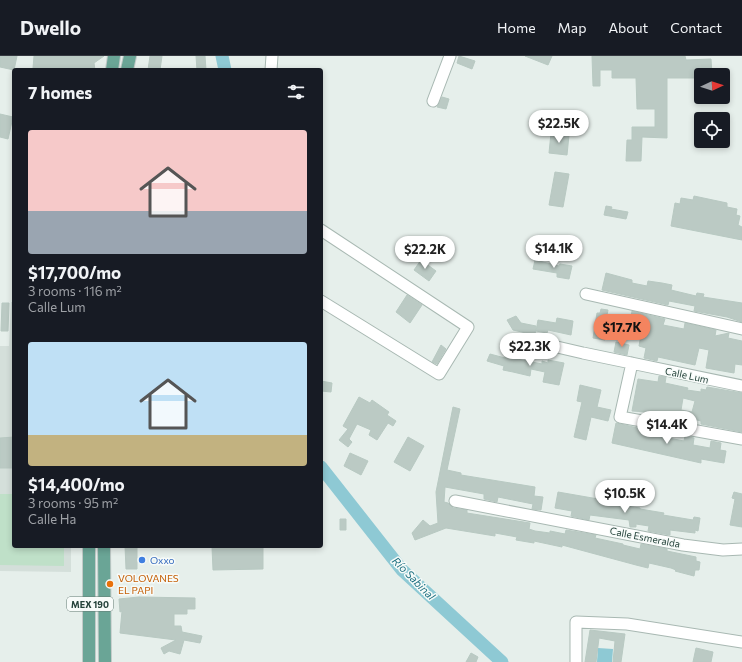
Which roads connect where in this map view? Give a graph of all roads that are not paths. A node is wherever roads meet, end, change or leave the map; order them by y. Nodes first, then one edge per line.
1 (114, 56) edge
2 (130, 56) edge
3 (272, 56) edge
4 (450, 56) edge
5 (112, 68) edge
6 (127, 68) edge
7 (271, 68) edge
8 (433, 101) dead end
9 (323, 231) edge
10 (586, 294) dead end
11 (323, 302) edge
12 (742, 329) edge
13 (527, 340) dead end
14 (632, 363) junction
15 (742, 386) edge
16 (742, 439) edge
17 (455, 501) dead end
18 (89, 548) edge
19 (104, 548) edge
20 (742, 549) edge
21 (90, 631) junction
22 (105, 631) junction
23 (742, 642) edge
24 (90, 662) edge
25 (105, 662) edge
26 (576, 662) edge

1 - 5 main road
2 - 6 main road
3 - 7 street
4 - 8 street
9 - 11 street
10 - 12 street
13 - 14 street, Calle Lum
14 - 15 street, Calle Lum
14 - 16 street
17 - 20 street, Calle Esmeralda
18 - 21 main road, MEX 190
19 - 22 main road, MEX 190
21 - 22 main road
21 - 24 main road, MEX 190
22 - 25 main road, MEX 190
23 - 26 street

